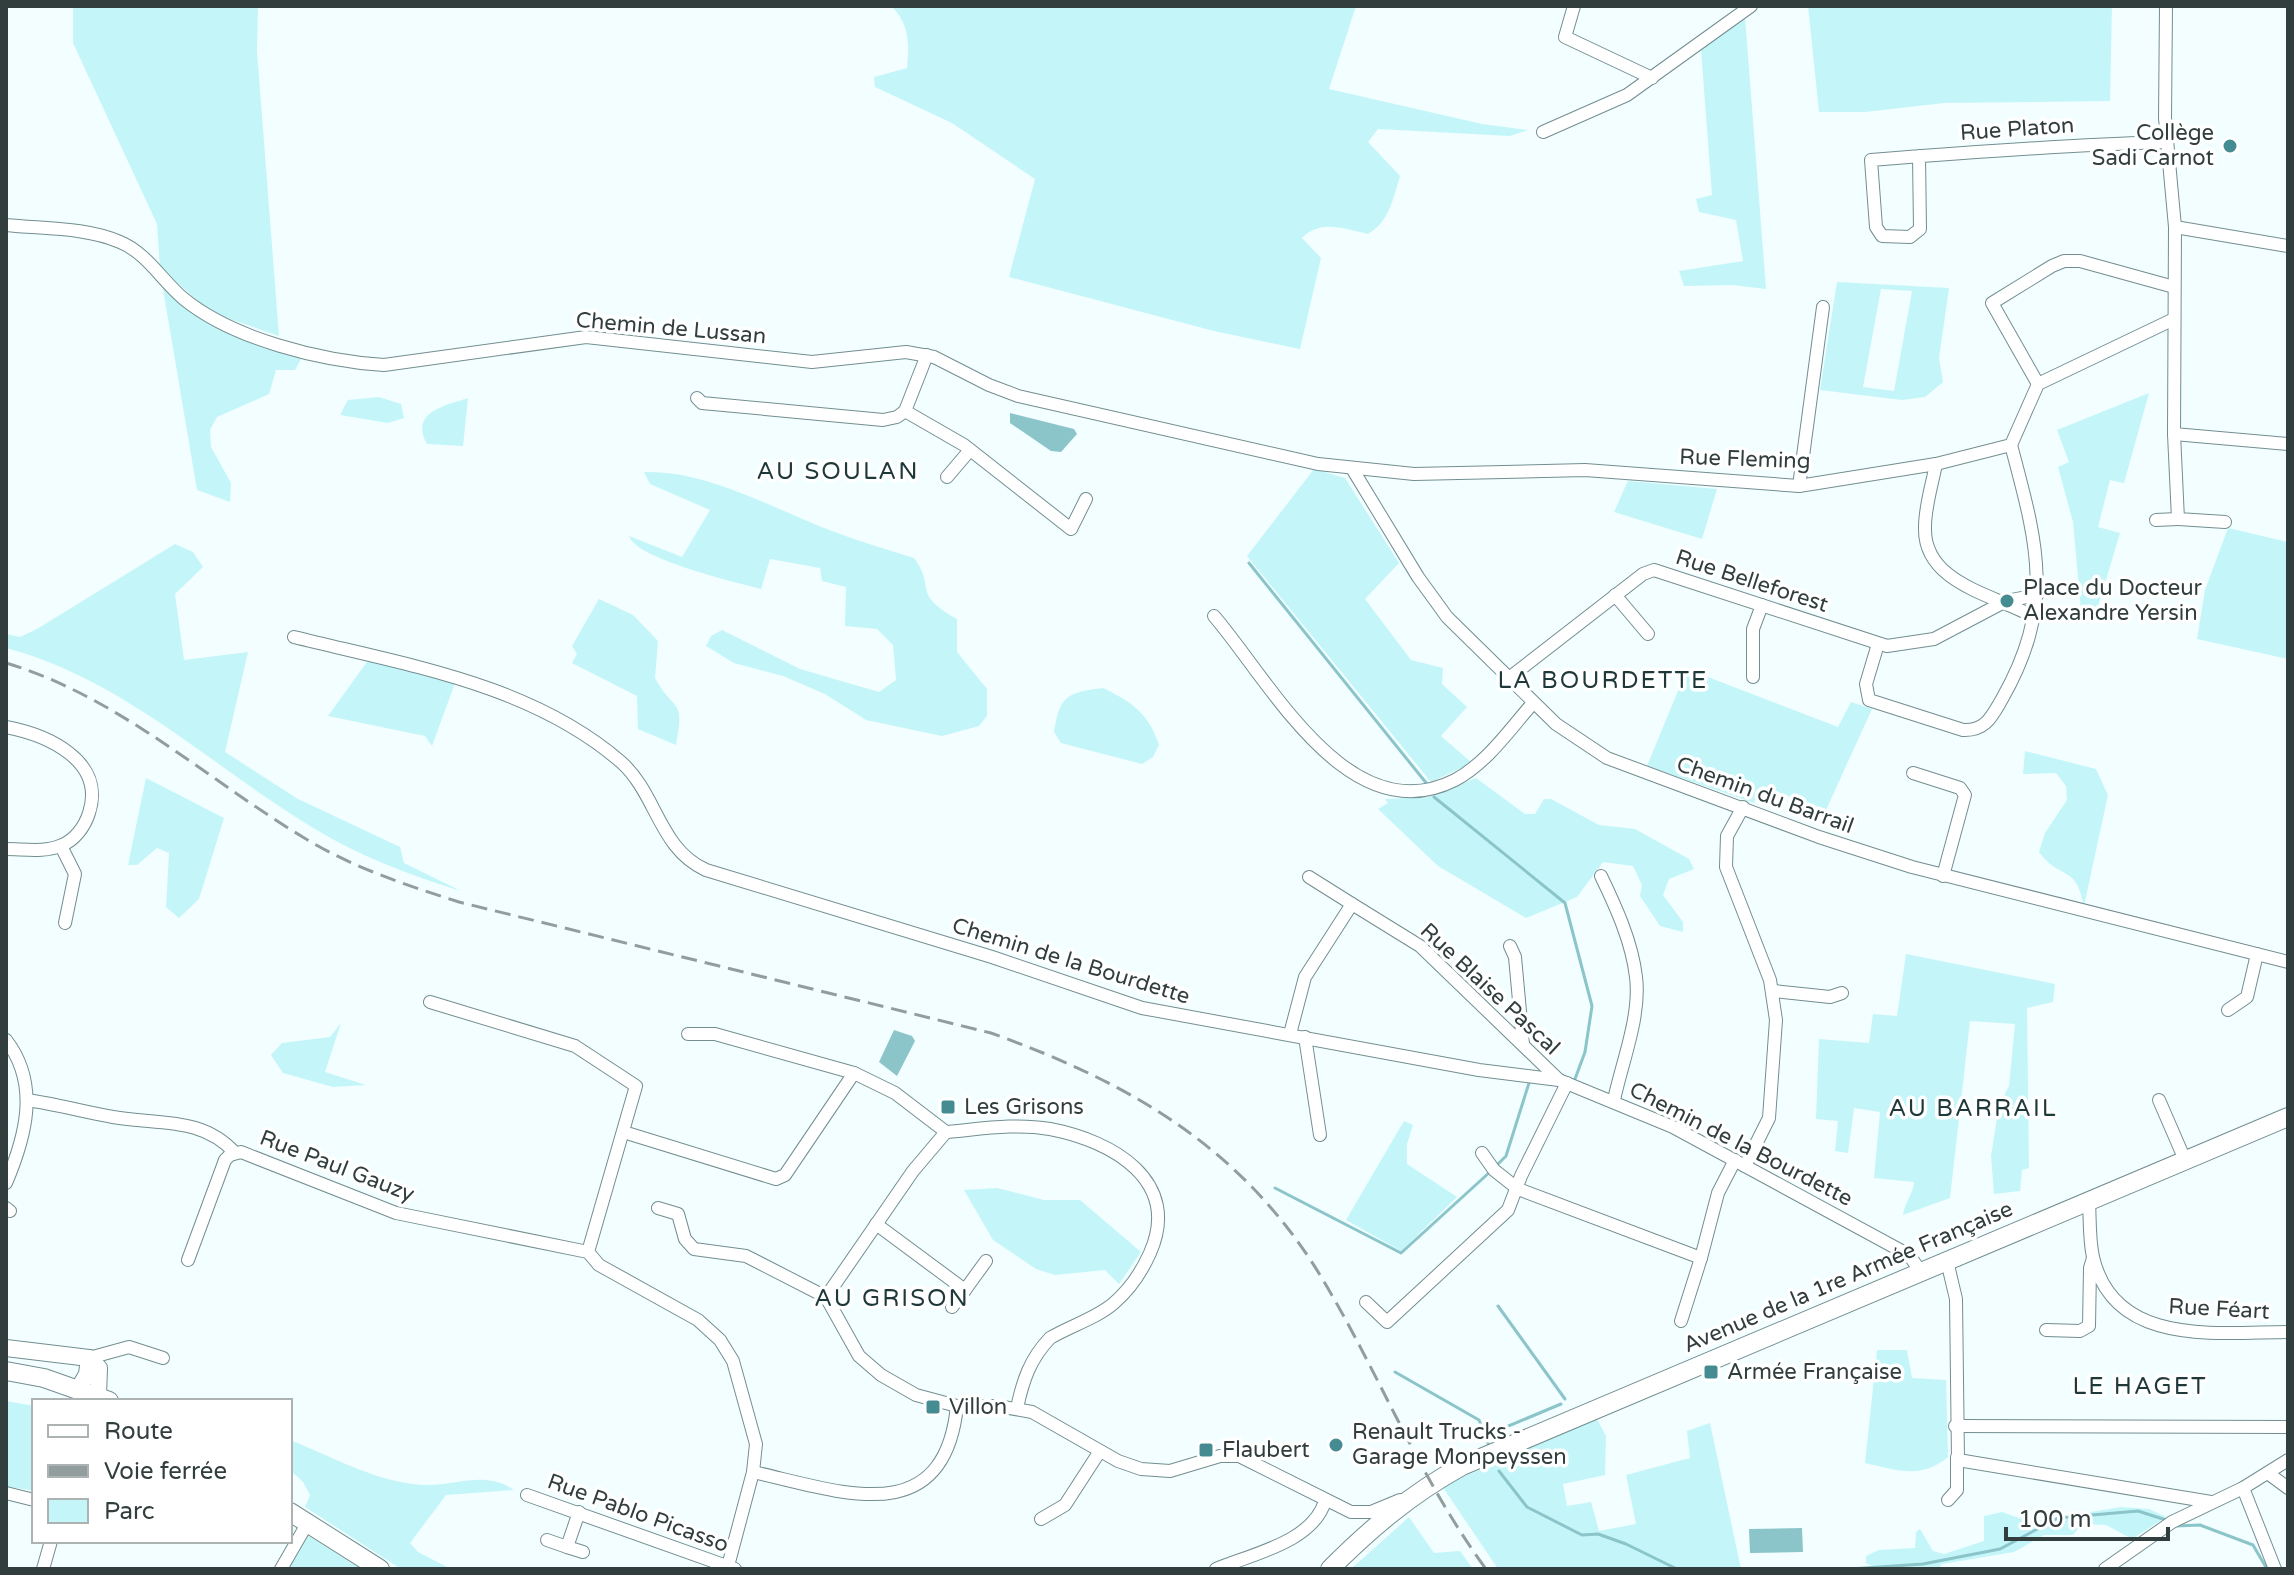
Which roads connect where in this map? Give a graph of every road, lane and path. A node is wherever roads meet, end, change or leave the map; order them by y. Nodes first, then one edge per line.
1 (1574, 6) edge
2 (1751, 6) edge
3 (2166, 6) edge
4 (1652, 78) junction
5 (1543, 132) dead end
6 (2167, 142) junction
7 (1919, 156) junction
8 (6, 225) edge
9 (2175, 227) junction
10 (2288, 246) edge
11 (2174, 287) junction
12 (1823, 307) dead end
13 (2174, 319) junction
14 (927, 355) junction
15 (2038, 384) junction
16 (697, 398) dead end
17 (905, 411) junction
18 (2174, 434) junction
19 (2288, 444) edge
20 (2011, 445) junction
21 (970, 450) junction
22 (1936, 464) junction
23 (1353, 470) junction
24 (947, 477) dead end
25 (1799, 486) junction
26 (1086, 499) dead end
27 (2178, 519) junction
28 (2156, 520) dead end
29 (2225, 522) dead end
30 (1615, 595) junction
31 (2037, 595) junction
32 (2006, 601) junction
33 (1762, 605) junction
34 (1214, 616) dead end
35 (2034, 617) junction
36 (1648, 634) dead end
37 (294, 637) dead end
38 (1878, 644) junction
39 (1753, 677) dead end
40 (1509, 678) junction
41 (1533, 703) junction
42 (6, 727) edge
43 (1913, 773) dead end
44 (1743, 807) junction
45 (61, 846) junction
46 (6, 849) edge
47 (1601, 876) dead end
48 (1943, 876) junction
49 (1309, 877) dead end
50 (1352, 904) junction
51 (65, 923) dead end
52 (1414, 923) dead end
53 (1405, 937) junction
54 (1510, 946) dead end
55 (2257, 954) junction
56 (2288, 962) edge
57 (1774, 991) junction
58 (1842, 993) dead end
59 (430, 1002) dead end
60 (2228, 1010) dead end
61 (688, 1034) dead end
62 (1290, 1034) junction
63 (1305, 1037) junction
64 (6, 1040) edge
65 (1523, 1044) junction
66 (854, 1073) junction
67 (1563, 1081) junction
68 (27, 1100) junction
69 (1614, 1100) junction
70 (2159, 1100) dead end
71 (2288, 1117) edge
72 (946, 1132) junction
73 (630, 1134) dead end
74 (1320, 1135) dead end
75 (235, 1153) junction
76 (1482, 1153) dead end
77 (2185, 1160) junction
78 (1740, 1163) junction
79 (6, 1183) edge
80 (1518, 1189) junction
81 (2089, 1201) junction
82 (658, 1208) dead end
83 (876, 1224) junction
84 (588, 1252) junction
85 (1701, 1258) junction
86 (2093, 1258) junction
87 (188, 1260) dead end
88 (986, 1261) dead end
89 (1947, 1261) junction
90 (1921, 1272) junction
91 (965, 1290) junction
92 (826, 1297) junction
93 (1366, 1302) dead end
94 (952, 1307) dead end
95 (1681, 1321) dead end
96 (2046, 1330) dead end
97 (2288, 1332) edge
98 (6, 1348) edge
99 (89, 1358) junction
100 (163, 1358) dead end
101 (6, 1371) edge
102 (79, 1388) junction
103 (104, 1398) edge
104 (957, 1406) junction
105 (1017, 1408) junction
106 (1955, 1426) junction
107 (2288, 1427) edge
108 (1100, 1451) junction
109 (1957, 1457) junction
110 (2288, 1460) edge
111 (753, 1472) junction
112 (2269, 1474) junction
113 (2243, 1488) junction
114 (2288, 1488) edge
115 (6, 1493) edge
116 (527, 1495) dead end
117 (1410, 1496) junction
118 (32, 1500) edge
119 (1948, 1500) dead end
120 (1325, 1501) junction
121 (2211, 1502) junction
122 (579, 1512) junction
123 (292, 1513) edge
124 (1041, 1519) dead end
125 (307, 1524) junction
126 (547, 1540) dead end
127 (50, 1543) edge
128 (567, 1547) junction
129 (583, 1552) dead end
130 (732, 1568) edge
131 (43, 1569) edge
132 (281, 1569) edge
133 (380, 1569) edge
134 (1216, 1569) edge
135 (1330, 1569) edge
136 (2105, 1569) edge
137 (2275, 1569) edge

1 - 4 street
2 - 4 street
3 - 6 street
4 - 5 street
6 - 7 street, Rue Platon
6 - 9 street
7 - 7 street, Rue Platon
8 - 14 street, Chemin de Lussan
9 - 10 street
9 - 11 street
11 - 13 street
11 - 15 street
12 - 25 street
13 - 15 street
13 - 18 street
14 - 17 street
14 - 23 street, Chemin de Lussan
15 - 20 street
16 - 17 street
17 - 21 street
18 - 19 street
18 - 27 street
20 - 22 street, Rue Fleming
20 - 31 street
21 - 24 street
21 - 26 street
22 - 25 street, Rue Fleming
22 - 32 street
23 - 25 street, Rue Fleming
23 - 40 street, Chemin du Barrail
27 - 28 street
27 - 29 street
30 - 33 street, Rue Belleforest
30 - 36 street
30 - 40 street, Rue Belleforest
31 - 32 street
31 - 35 street
32 - 35 street
32 - 38 street, Rue Belleforest
33 - 38 street, Rue Belleforest
33 - 39 street
34 - 41 street
35 - 38 street
37 - 62 street, Chemin de la Bourdette
40 - 41 street, Chemin du Barrail
41 - 44 street, Chemin du Barrail
42 - 45 street
43 - 48 street
44 - 48 street, Chemin du Barrail
44 - 57 street
45 - 46 street
45 - 51 street
47 - 69 street
48 - 55 street, Chemin du Barrail
49 - 50 street, Rue Blaise Pascal
50 - 53 street, Rue Blaise Pascal
50 - 62 street
52 - 53 street
53 - 65 street, Rue Blaise Pascal
54 - 65 street
55 - 56 street, Chemin du Barrail
55 - 60 street
57 - 58 street
57 - 78 street
59 - 84 street
61 - 66 street
62 - 63 street, Chemin de la Bourdette
63 - 67 street, Chemin de la Bourdette
63 - 74 street
64 - 68 street
65 - 67 street, Rue Blaise Pascal
66 - 72 street
66 - 73 street
67 - 69 street, Chemin de la Bourdette
67 - 80 street
68 - 75 street
68 - 79 street
69 - 78 street, Chemin de la Bourdette
70 - 77 street
71 - 77 main road, Avenue de la 1re Armée Française
72 - 83 street
72 - 105 street
75 - 84 street, Rue Paul Gauzy
75 - 87 street, Rue Paul Gauzy
76 - 80 street
77 - 81 main road, Avenue de la 1re Armée Française
78 - 85 street
78 - 90 street, Chemin de la Bourdette
80 - 85 street
80 - 93 street
81 - 86 street, Rue Féart
81 - 89 main road, Avenue de la 1re Armée Française
82 - 92 street
83 - 91 street
83 - 92 street
84 - 111 street
85 - 95 street
86 - 96 street
86 - 97 street, Rue Féart
88 - 91 street
89 - 90 main road, Avenue de la 1re Armée Française
89 - 106 street
90 - 117 main road, Avenue de la 1re Armée Française
91 - 94 street
92 - 104 street
98 - 99 street
99 - 100 street
99 - 102 street
99 - 103 street
101 - 102 main road
102 - 103 main road
104 - 105 street
104 - 111 street
105 - 108 street
106 - 107 street
106 - 109 street
108 - 120 street
108 - 124 street
109 - 119 street
109 - 121 street
110 - 112 street
111 - 130 street
112 - 113 street
112 - 114 street
113 - 121 street
113 - 137 street
115 - 118 street
116 - 122 street, Rue Pablo Picasso
117 - 120 street
117 - 135 main road, Avenue de la 1re Armée Française
120 - 134 street
121 - 136 street
122 - 128 street
122 - 130 street, Rue Pablo Picasso
123 - 125 main road
125 - 132 street
125 - 133 main road
126 - 128 street
127 - 131 street
128 - 129 street

